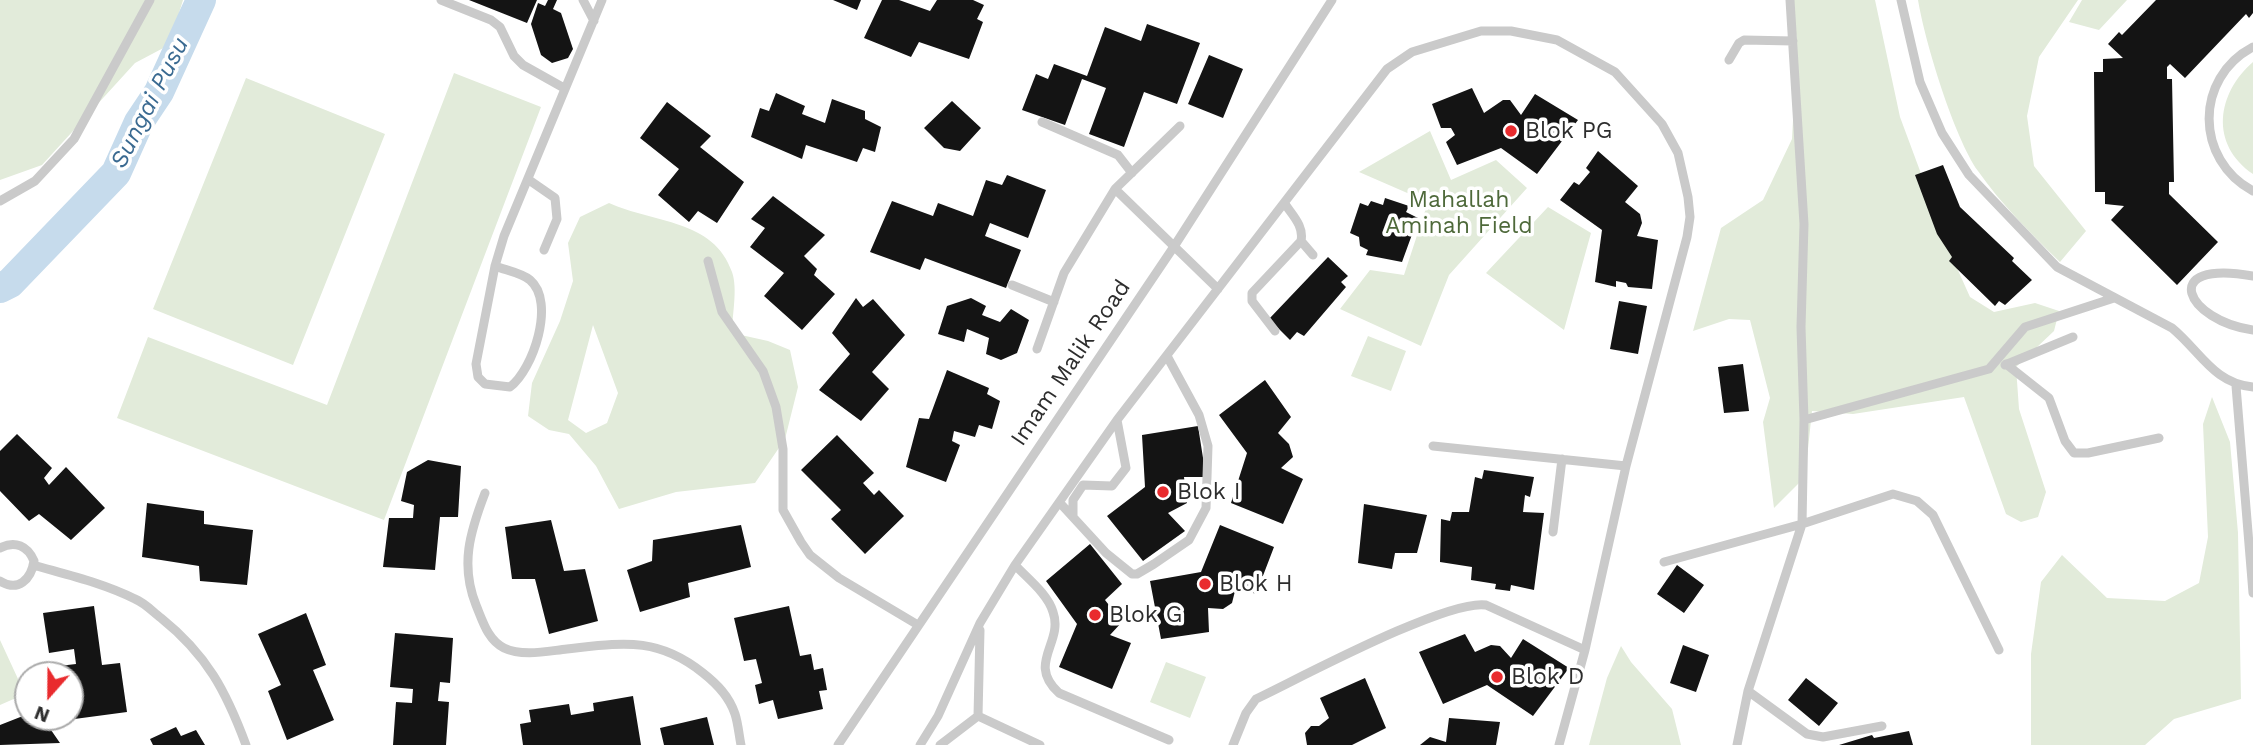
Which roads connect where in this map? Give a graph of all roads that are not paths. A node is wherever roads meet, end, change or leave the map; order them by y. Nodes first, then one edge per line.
1 (150, 0) edge
2 (441, 0) edge
3 (583, 0) edge
4 (602, 0) edge
5 (1332, 0) edge
6 (1790, 0) edge
7 (1901, 0) edge
8 (594, 21) junction
9 (1793, 41) junction
10 (2253, 47) edge
11 (1729, 60) dead end
12 (564, 88) junction
13 (1042, 122) dead end
14 (1180, 126) dead end
15 (1132, 173) junction
16 (528, 180) junction
17 (1115, 189) junction
18 (2253, 191) edge
19 (0, 201) edge
20 (1286, 204) junction
21 (1300, 241) junction
22 (1175, 245) junction
23 (544, 250) dead end
24 (1313, 255) dead end
25 (708, 261) dead end
26 (495, 266) junction
27 (2253, 276) edge
28 (1012, 285) dead end
29 (1218, 289) junction
30 (2114, 298) junction
31 (1054, 302) junction
32 (2253, 330) edge
33 (1275, 331) dead end
34 (2073, 337) dead end
35 (1037, 349) dead end
36 (1167, 356) junction
37 (2006, 365) junction
38 (1989, 369) junction
39 (2236, 386) junction
40 (2253, 387) edge
41 (1117, 420) junction
42 (1804, 420) junction
43 (2159, 438) dead end
44 (1433, 446) dead end
45 (1562, 459) junction
46 (1626, 466) junction
47 (485, 493) dead end
48 (1060, 503) junction
49 (1073, 515) junction
50 (1802, 524) junction
51 (1553, 532) dead end
52 (2251, 545) edge
53 (0, 548) edge
54 (1664, 562) dead end
55 (33, 565) junction
56 (1015, 565) junction
57 (0, 581) edge
58 (2253, 593) edge
59 (980, 623) junction
60 (918, 625) junction
61 (1585, 650) junction
62 (1999, 650) dead end
63 (1748, 691) junction
64 (978, 716) junction
65 (1882, 726) dead end
66 (1169, 740) dead end
67 (246, 745) edge
68 (741, 745) edge
69 (838, 745) edge
70 (920, 745) edge
71 (940, 745) edge
72 (1040, 745) edge
73 (1233, 745) edge
74 (1559, 745) edge
75 (1737, 745) edge

1 - 19 lane
2 - 12 lane
3 - 8 lane
4 - 8 lane
5 - 22 lane, Imam Malik Road
6 - 9 lane
7 - 30 lane
8 - 12 lane
9 - 11 lane
9 - 42 lane
10 - 18 lane
12 - 16 lane
13 - 15 lane
14 - 15 lane
15 - 17 lane
16 - 23 lane
16 - 26 lane
17 - 22 lane
17 - 31 lane
20 - 21 lane
20 - 29 lane
20 - 46 lane
21 - 24 lane
21 - 33 lane
22 - 29 lane
22 - 60 lane, Imam Malik Road
25 - 60 lane
26 - 26 lane
27 - 32 lane
28 - 31 lane
29 - 36 lane
30 - 38 lane
30 - 39 lane
31 - 35 lane
34 - 37 lane
36 - 41 lane
36 - 49 lane
37 - 38 lane
37 - 43 lane
38 - 42 lane
39 - 40 lane
39 - 52 lane
41 - 48 lane
41 - 49 lane
42 - 50 lane
44 - 45 lane
45 - 46 lane
45 - 51 lane
46 - 61 lane
47 - 68 lane
48 - 49 lane
48 - 56 lane
50 - 54 lane
50 - 62 lane
50 - 63 lane
52 - 58 lane
53 - 55 lane
55 - 57 lane
55 - 67 lane
56 - 59 lane
56 - 66 lane
59 - 64 lane
59 - 70 lane
60 - 69 lane, Imam Malik Road
61 - 73 lane
61 - 74 lane
63 - 65 lane
63 - 75 lane
64 - 71 lane
64 - 72 lane

